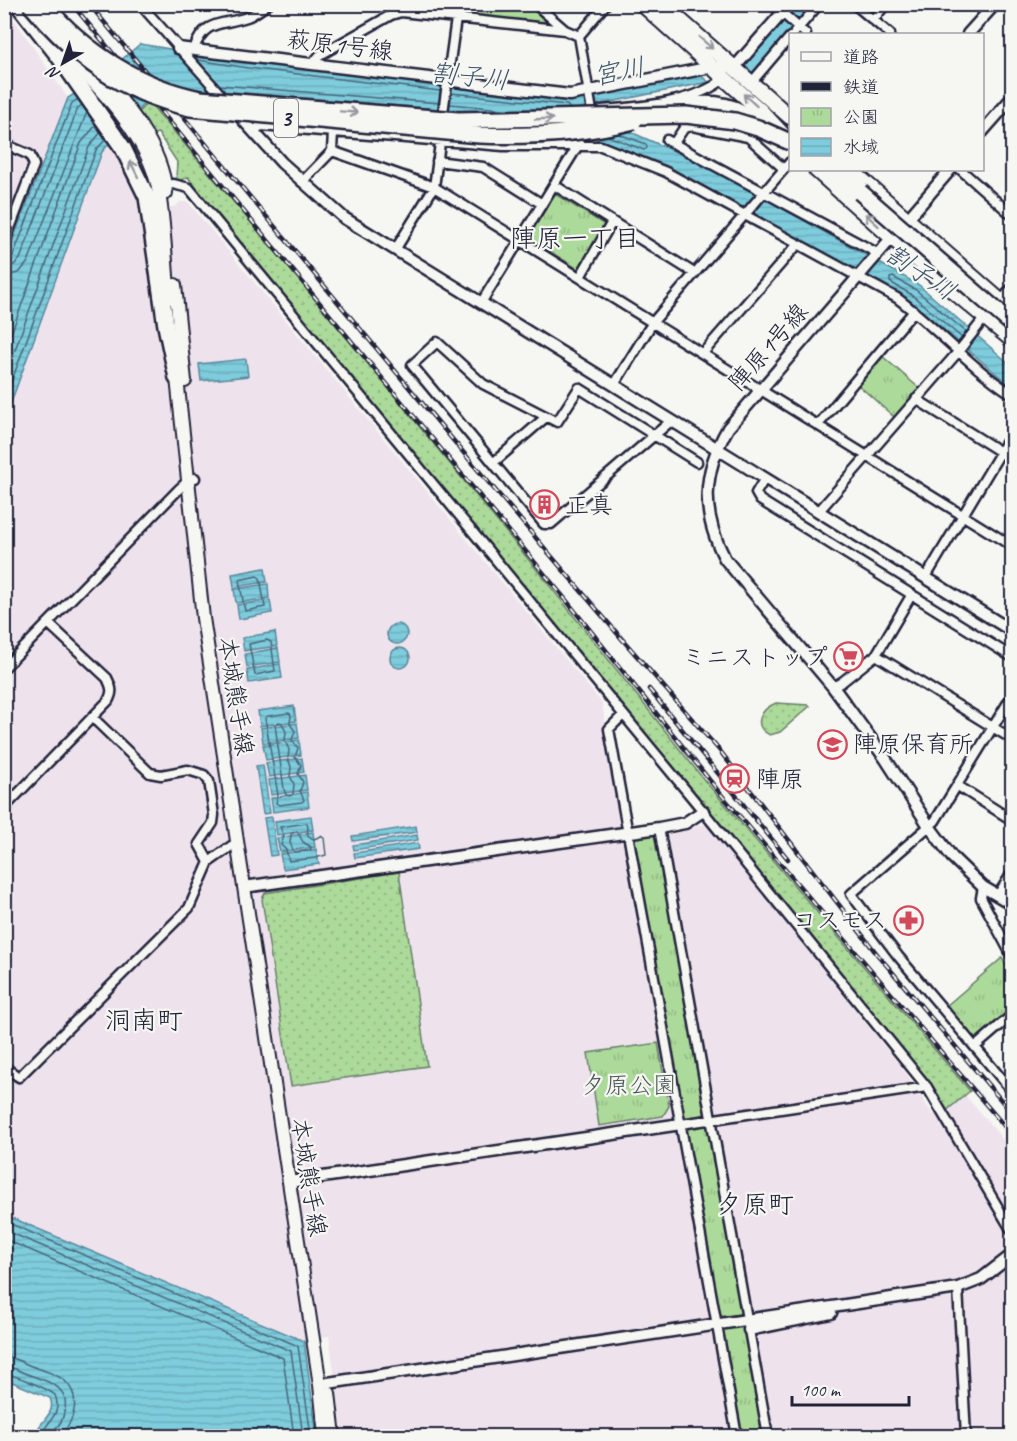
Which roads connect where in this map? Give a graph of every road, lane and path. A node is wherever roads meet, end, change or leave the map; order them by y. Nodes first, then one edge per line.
1 (20, 4) edge
2 (30, 4) edge
3 (38, 4) edge
4 (44, 4) edge
5 (140, 4) edge
6 (268, 4) edge
7 (458, 4) edge
8 (535, 4) edge
9 (606, 4) edge
10 (642, 4) edge
11 (662, 4) edge
12 (772, 4) edge
13 (790, 4) edge
14 (819, 4) edge
15 (854, 4) edge
16 (886, 4) edge
17 (995, 4) edge
18 (401, 8) edge
19 (783, 15) junction
20 (456, 18) junction
21 (873, 20) junction
22 (565, 30) junction
23 (794, 31) edge
24 (889, 33) edge
25 (969, 33) edge
26 (579, 36) junction
27 (789, 37) edge
28 (185, 50) junction
29 (313, 63) junction
30 (712, 67) junction
31 (735, 67) junction
32 (94, 76) junction
33 (725, 78) junction
34 (446, 80) junction
35 (751, 83) junction
36 (588, 93) junction
37 (222, 96) joint
38 (688, 97) junction
39 (1012, 98) edge
40 (592, 111) junction
41 (663, 112) junction
42 (789, 116) edge
43 (984, 130) edge
44 (253, 131) junction
45 (333, 132) junction
46 (580, 141) junction
47 (440, 142) junction
48 (789, 143) edge
49 (789, 143) edge
50 (4, 144) edge
51 (789, 144) edge
52 (332, 152) junction
53 (437, 162) junction
54 (789, 163) edge
55 (784, 170) junction
56 (817, 171) edge
57 (833, 171) edge
58 (852, 171) edge
59 (949, 171) edge
60 (962, 171) edge
61 (302, 182) junction
62 (554, 185) junction
63 (162, 186) junction
64 (434, 187) junction
65 (764, 194) junction
66 (543, 204) junction
67 (1012, 212) edge
68 (746, 214) junction
69 (907, 219) junction
70 (612, 222) junction
71 (892, 237) junction
72 (520, 240) junction
73 (4, 244) edge
74 (798, 244) junction
75 (395, 250) junction
76 (876, 254) junction
77 (694, 273) junction
78 (858, 275) junction
79 (580, 277) junction
80 (1012, 288) edge
81 (1001, 301) junction
82 (481, 303) junction
83 (1012, 310) edge
84 (914, 311) junction
85 (986, 316) junction
86 (653, 322) junction
87 (1012, 324) edge
88 (1012, 340) edge
89 (959, 350) junction
90 (703, 353) junction
91 (177, 378) junction
92 (614, 385) junction
93 (760, 389) junction
94 (1012, 394) edge
95 (916, 399) junction
96 (546, 417) junction
97 (671, 421) junction
98 (818, 425) junction
99 (1012, 433) edge
100 (653, 436) junction
101 (716, 448) junction
102 (1001, 452) junction
103 (868, 456) junction
104 (1012, 459) edge
105 (697, 462) dead end
106 (493, 463) junction
107 (765, 478) junction
108 (192, 479) junction
109 (819, 511) junction
110 (963, 514) junction
111 (1012, 546) edge
112 (926, 577) junction
113 (912, 594) junction
114 (48, 623) junction
115 (1012, 631) edge
116 (876, 655) junction
117 (1012, 657) edge
118 (4, 668) edge
119 (834, 687) junction
120 (1012, 696) edge
121 (622, 715) junction
122 (92, 717) junction
123 (993, 727) junction
124 (1012, 739) edge
125 (958, 786) junction
126 (4, 808) edge
127 (703, 811) junction
128 (1012, 820) edge
129 (929, 826) junction
130 (659, 828) junction
131 (629, 832) junction
132 (237, 842) junction
133 (209, 862) junction
134 (1012, 873) edge
135 (248, 887) junction
136 (983, 887) junction
137 (998, 895) junction
138 (1012, 904) edge
139 (1012, 956) edge
140 (1012, 1015) edge
141 (975, 1047) junction
142 (4, 1067) edge
143 (927, 1088) junction
144 (1012, 1091) edge
145 (712, 1119) junction
146 (681, 1124) junction
147 (292, 1181) junction
148 (1012, 1231) edge
149 (1012, 1255) edge
150 (958, 1288) junction
151 (718, 1324) junction
152 (748, 1324) junction
153 (328, 1383) junction
154 (325, 1437) edge
155 (334, 1437) edge
156 (737, 1437) edge
157 (768, 1437) edge
158 (966, 1437) edge

1 - 32 main road, 本城熊手線
91 -> 1 highway
2 - 41 highway, 3, bridge
3 - 32 main road, 本城熊手線
4 -> 51 highway, 3, bridge
5 - 28 street
6 - 28 street
7 - 20 street
8 - 22 street
9 - 26 street
10 - 30 highway
11 -> 31 highway
12 - 19 street
13 - 19 street
14 - 23 street
15 - 21 street
16 - 21 street
17 - 25 street
18 - 20 street
18 - 29 street
19 - 23 street
19 - 31 street
20 - 22 street
20 - 34 street
21 - 24 street
22 - 26 street
26 - 36 street
27 - 35 street
28 - 29 street, 萩原1号線
28 - 37 street
29 - 34 street, 萩原1号線
30 - 31 street, 萩原1号線
30 - 33 highway
30 - 36 street, 萩原1号線
31 - 33 street
31 - 35 highway
32 - 63 main road, 本城熊手線
33 - 38 street
48 -> 33 highway
34 - 36 street, 萩原1号線
34 - 47 street
35 - 42 highway
36 - 40 street
37 - 44 street
38 - 40 street
38 - 41 highway, 3
39 - 43 street
40 - 46 street, bridge
41 - 49 highway, 3
44 - 45 street
44 - 61 street
45 - 47 street
45 - 52 street
46 - 47 street
46 - 62 street
46 - 68 street
47 - 53 street
50 - 73 street
52 - 61 street
52 - 64 street
53 - 64 street
53 - 66 street
54 - 55 street
55 - 65 street
55 - 65 street
71 -> 56 highway
57 - 87 highway, bridge
58 - 69 highway
59 - 69 street, 陣原1号線
60 - 67 street
61 - 75 street
62 - 66 street
62 - 70 street
63 - 91 main road, 本城熊手線
63 - 108 main road, 本城熊手線
63 - 121 street
64 - 72 street
64 - 75 street
65 - 68 street
65 - 76 street
66 - 72 street
68 - 74 street
68 - 77 street
69 - 71 street, 陣原1号線
69 - 81 highway
70 - 77 street
70 - 79 street
71 - 76 street, 陣原1号線
71 - 85 highway
72 - 79 street
72 - 82 street
74 - 78 street
74 - 90 street
75 - 82 street
76 - 78 street, 陣原1号線
77 - 86 street
78 - 84 street
78 - 93 street, 陣原1号線
79 - 86 street
80 - 81 street
81 - 83 highway
82 - 92 street
84 - 89 street
84 - 98 street
85 - 88 highway
85 - 89 street
86 - 90 street
86 - 92 street
89 - 94 street
89 - 95 street
90 - 93 street
91 - 108 main road, 本城熊手線
92 - 97 street
93 - 98 street
93 - 101 street, 陣原1号線
95 - 102 street
95 - 103 street
96 - 100 street
96 - 106 street
96 - 106 street
97 - 100 street
97 - 101 street
98 - 103 street
99 - 102 street
100 - 105 street
100 - 106 street
101 - 107 street
101 - 119 street, 陣原1号線
102 - 104 street
102 - 110 street
103 - 109 street
103 - 110 street
107 - 109 street
107 - 113 street
108 - 114 street
108 - 132 main road, 本城熊手線
108 - 135 main road, 本城熊手線
109 - 112 street
110 - 111 street
110 - 112 street
112 - 115 street
113 - 116 street
113 - 117 street
114 - 118 street
114 - 122 street
116 - 119 street
116 - 123 street
119 - 129 street, 陣原1号線
120 - 123 street
121 - 127 street
121 - 131 street
122 - 126 street
122 - 133 street
123 - 124 street
123 - 125 street
125 - 128 street
125 - 129 street
127 - 130 street
127 - 143 street
129 - 136 street, 陣原1号線
129 - 141 street
130 - 131 street
130 - 145 street
131 - 135 street
131 - 146 street
132 - 133 street
132 - 135 main road, 本城熊手線
133 - 142 street
134 - 137 street
135 - 147 main road, 本城熊手線
136 - 137 street, 陣原1号線
136 - 139 street
137 - 138 street, 陣原1号線
140 - 141 street
141 - 144 street
143 - 145 street
143 - 148 street
145 - 146 street
145 - 152 street
146 - 147 street
146 - 151 street
147 - 153 main road, 本城熊手線
147 - 154 main road, 本城熊手線
149 - 150 street
150 - 152 street
150 - 158 street
151 - 152 street
151 - 153 street
151 - 156 street
152 - 157 street
153 - 155 main road, 本城熊手線

